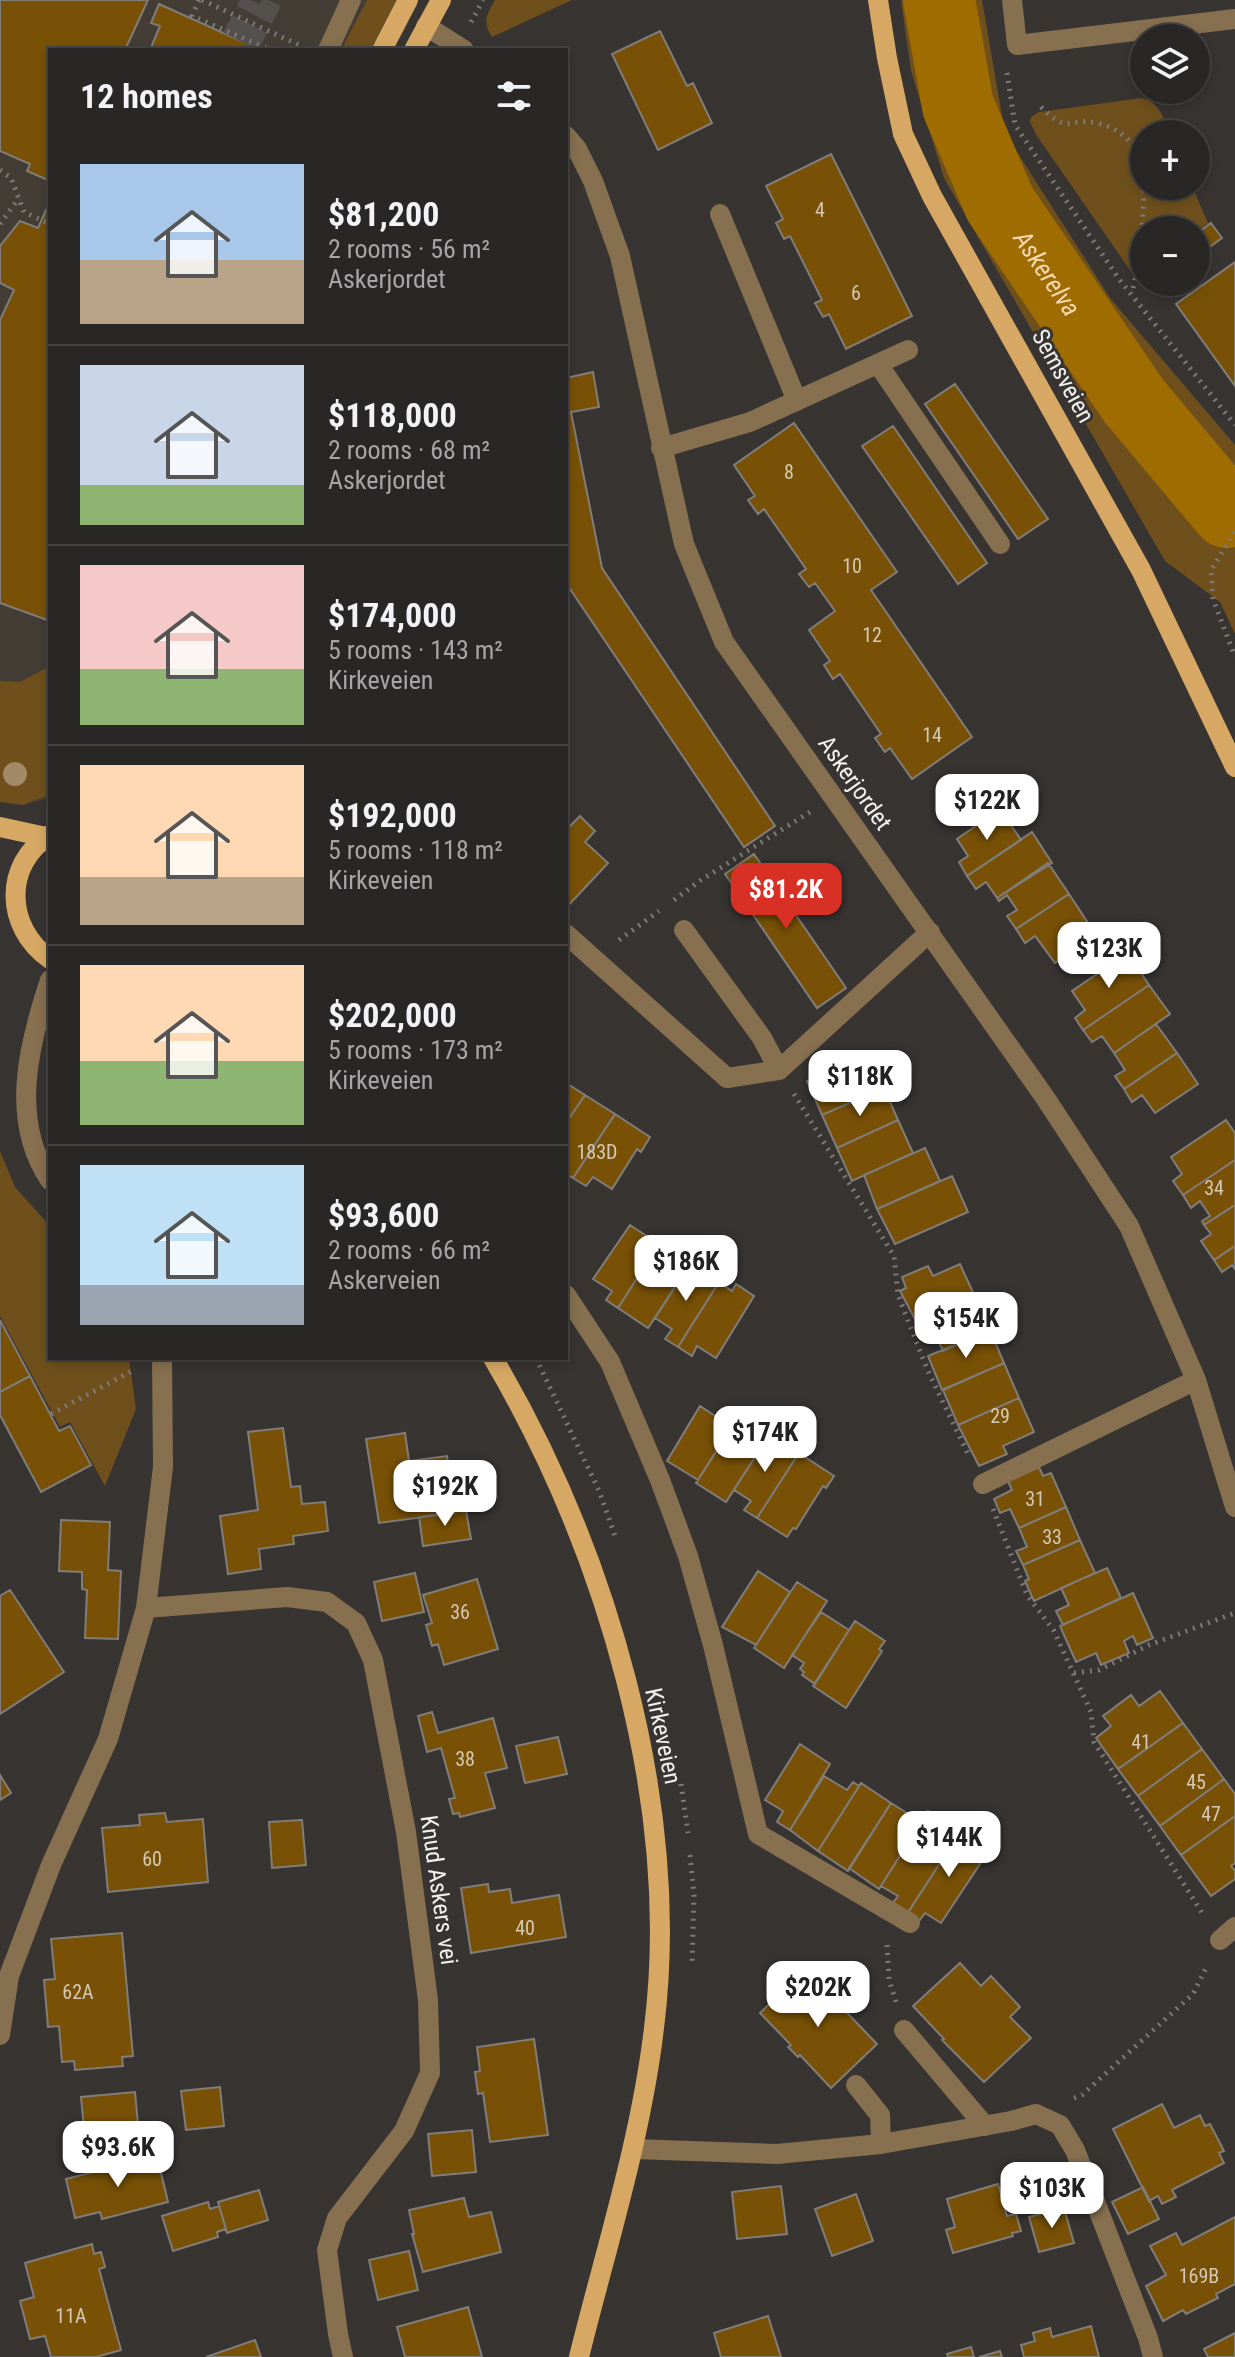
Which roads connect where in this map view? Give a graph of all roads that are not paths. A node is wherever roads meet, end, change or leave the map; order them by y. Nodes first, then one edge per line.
1 (351, 0) edge
2 (408, 0) edge
3 (441, 0) edge
4 (878, 0) edge
5 (1012, 0) edge
6 (1235, 19) edge
7 (426, 26) junction
8 (329, 48) edge
9 (383, 48) edge
10 (415, 48) edge
11 (461, 48) edge
12 (568, 138) edge
13 (720, 214) dead end
14 (908, 350) dead end
15 (878, 364) junction
16 (797, 401) junction
17 (661, 448) junction
18 (1000, 544) dead end
19 (1235, 767) edge
20 (0, 827) edge
21 (48, 836) edge
22 (8, 910) edge
23 (684, 930) dead end
24 (930, 932) junction
25 (568, 936) edge
26 (48, 958) edge
27 (48, 987) edge
28 (779, 1070) junction
29 (48, 1177) edge
30 (568, 1298) edge
31 (494, 1360) edge
32 (153, 1362) edge
33 (1196, 1380) junction
34 (983, 1484) dead end
35 (1235, 1507) edge
36 (146, 1608) junction
37 (910, 1923) dead end
38 (5, 1976) edge
39 (904, 2030) road end
40 (0, 2035) edge
41 (856, 2085) dead end
42 (985, 2126) junction
43 (881, 2144) junction
44 (633, 2149) junction
45 (343, 2357) edge
46 (579, 2357) edge
47 (1153, 2357) edge

1 - 8 street
2 - 9 main road
3 - 7 main road
4 - 19 main road, Semsveien
5 - 6 street
7 - 10 main road
7 - 11 street
12 - 17 street, Askerjordet
13 - 16 street
14 - 15 street
15 - 16 street
15 - 18 street
16 - 17 street
17 - 24 street, Askerjordet
20 - 21 main road
21 - 22 main road
22 - 26 main road
23 - 28 street
24 - 28 street
24 - 33 street, Askerjordet
25 - 28 street
27 - 29 street
30 - 37 street
31 - 44 main road, Kirkeveien
32 - 36 street
33 - 34 street
33 - 35 street, Askerjordet
36 - 38 street
36 - 45 street, Knud Askers vei
38 - 40 street
39 - 42 street
41 - 43 street
42 - 43 street
42 - 47 street
43 - 44 street
44 - 46 main road, Kirkeveien

